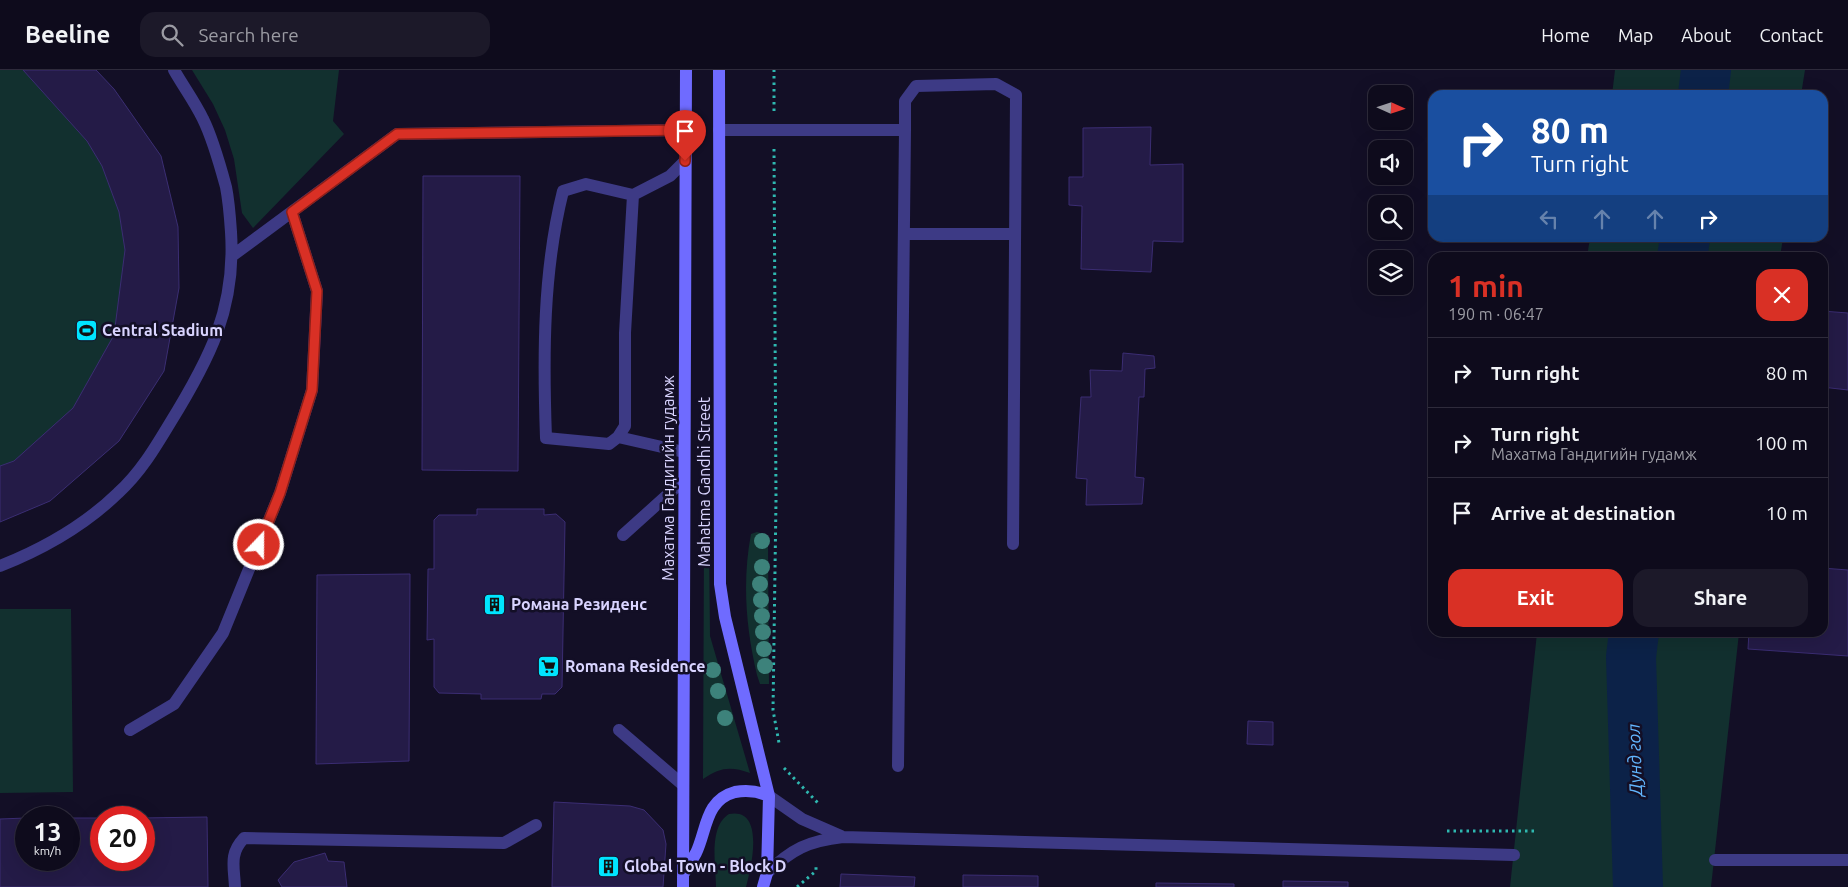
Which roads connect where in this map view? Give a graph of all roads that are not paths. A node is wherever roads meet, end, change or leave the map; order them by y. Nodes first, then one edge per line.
1 (174, 70) edge
2 (686, 70) edge
3 (719, 70) edge
4 (686, 130) junction
5 (719, 130) junction
6 (905, 130) junction
7 (685, 161) junction
8 (633, 195) junction
9 (292, 212) junction
10 (904, 234) junction
11 (1015, 234) junction
12 (232, 256) junction
13 (618, 438) junction
14 (684, 452) junction
15 (684, 480) junction
16 (622, 535) dead end
17 (1013, 544) dead end
18 (0, 566) edge
19 (130, 730) dead end
20 (619, 730) dead end
21 (898, 766) dead end
22 (683, 786) junction
23 (769, 796) junction
24 (536, 825) dead end
25 (843, 837) junction
26 (1514, 855) dead end
27 (1715, 860) dead end
28 (1848, 860) edge
29 (767, 874) junction
30 (683, 881) edge
31 (234, 887) edge
32 (763, 887) edge

1 - 12 street
2 - 4 main road, Махатма Гандигийн гудамж
3 - 5 main road, Mahatma Gandhi Street
4 - 7 main road, Махатма Гандигийн гудамж
4 - 9 street
5 - 6 street
5 - 23 main road, Mahatma Gandhi Street
6 - 10 street
6 - 11 street
7 - 8 street
7 - 14 main road, Махатма Гандигийн гудамж
8 - 13 street
8 - 13 street
9 - 12 street
9 - 19 street
10 - 11 street
10 - 21 street
11 - 17 street
12 - 18 street
13 - 14 street
14 - 15 main road, Махатма Гандигийн гудамж
15 - 16 street
15 - 22 main road, Махатма Гандигийн гудамж
20 - 22 street
22 - 30 main road, Махатма Гандигийн гудамж
23 - 25 street
23 - 29 main road, Mahatma Gandhi Street
23 - 30 main road
24 - 31 street
25 - 26 street
25 - 29 street
27 - 28 street
29 - 32 main road, Mahatma Gandhi Street

